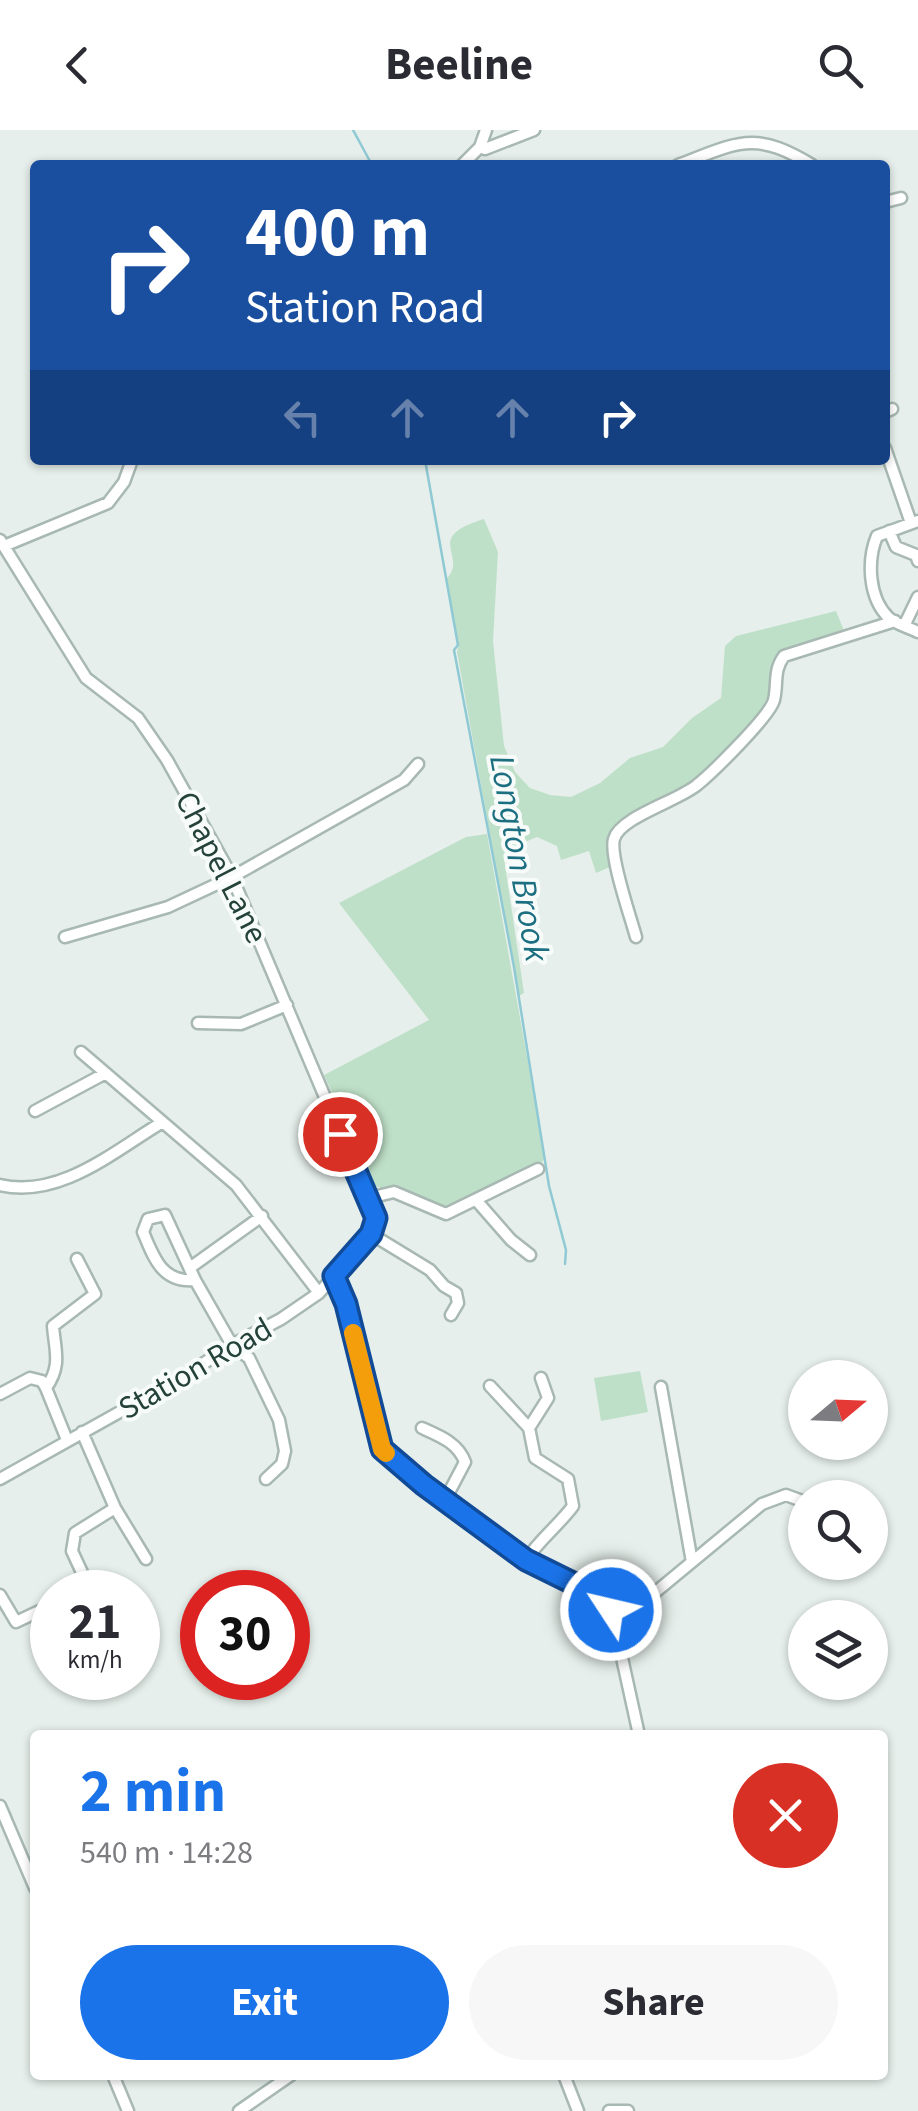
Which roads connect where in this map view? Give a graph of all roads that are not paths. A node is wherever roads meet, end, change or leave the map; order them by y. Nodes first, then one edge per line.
1 (486, 130) edge
2 (534, 130) edge
3 (482, 148) junction
4 (468, 160) edge
5 (688, 160) edge
6 (805, 160) edge
7 (901, 198) dead end
8 (890, 201) edge
9 (890, 460) edge
10 (130, 465) edge
11 (915, 522) edge
12 (890, 531) junction
13 (2, 543) edge
14 (918, 561) edge
15 (918, 597) edge
16 (900, 624) junction
17 (918, 632) edge
18 (418, 764) dead end
19 (232, 878) junction
20 (636, 937) dead end
21 (65, 938) dead end
22 (287, 1005) junction
23 (198, 1022) dead end
24 (81, 1052) dead end
25 (104, 1074) junction
26 (35, 1111) dead end
27 (161, 1123) junction
28 (538, 1169) dead end
29 (1, 1188) edge
30 (369, 1198) junction
31 (476, 1200) junction
32 (262, 1216) junction
33 (371, 1234) junction
34 (530, 1255) dead end
35 (77, 1259) dead end
36 (191, 1267) junction
37 (334, 1276) junction
38 (195, 1280) junction
39 (318, 1293) junction
40 (451, 1314) dead end
41 (232, 1344) junction
42 (541, 1378) dead end
43 (490, 1386) dead end
44 (662, 1387) dead end
45 (46, 1388) junction
46 (0, 1394) edge
47 (422, 1428) dead end
48 (528, 1428) junction
49 (82, 1432) junction
50 (67, 1440) junction
51 (0, 1479) edge
52 (266, 1479) dead end
53 (788, 1496) edge
54 (444, 1500) junction
55 (115, 1508) junction
56 (146, 1559) dead end
57 (526, 1560) junction
58 (692, 1562) junction
59 (80, 1570) edge
60 (0, 1595) edge
61 (610, 1608) junction
62 (30, 1616) edge
63 (638, 1730) edge
64 (0, 1806) edge
65 (30, 1876) edge
66 (116, 2080) edge
67 (284, 2080) edge
68 (566, 2080) edge
69 (128, 2111) edge
70 (239, 2111) edge
71 (578, 2111) edge
72 (609, 2111) edge
73 (628, 2111) edge

1 - 3 street
2 - 3 street
3 - 4 street
5 - 6 street
7 - 8 street
9 - 11 street
10 - 13 street
11 - 12 street
12 - 14 street
12 - 16 street
13 - 19 street, Chapel Lane
15 - 16 street
16 - 17 street
16 - 20 street
18 - 19 street
19 - 21 street
19 - 22 street, Chapel Lane
22 - 23 street
22 - 30 street, Chapel Lane
24 - 25 street
25 - 26 street
25 - 27 street
27 - 29 street
27 - 32 street
28 - 31 street
30 - 31 street
30 - 33 street, Chapel Lane
31 - 34 street
32 - 36 street
32 - 39 street
33 - 37 street, Station Road
33 - 40 street
35 - 45 street
36 - 38 street
36 - 38 street
37 - 39 street, Station Road
37 - 54 street
38 - 41 street
39 - 41 street, Station Road
41 - 49 street, Station Road
41 - 52 street
42 - 48 street
43 - 48 street
44 - 58 street
45 - 46 street
45 - 50 street
47 - 54 street
48 - 57 street
49 - 50 street, Station Road
49 - 55 street
50 - 51 street, Station Road
53 - 58 street
54 - 57 street
55 - 56 street
55 - 59 street
57 - 61 street
58 - 61 street
60 - 62 street
61 - 63 street
64 - 65 street
66 - 69 street
67 - 70 street
68 - 71 street
72 - 73 street

